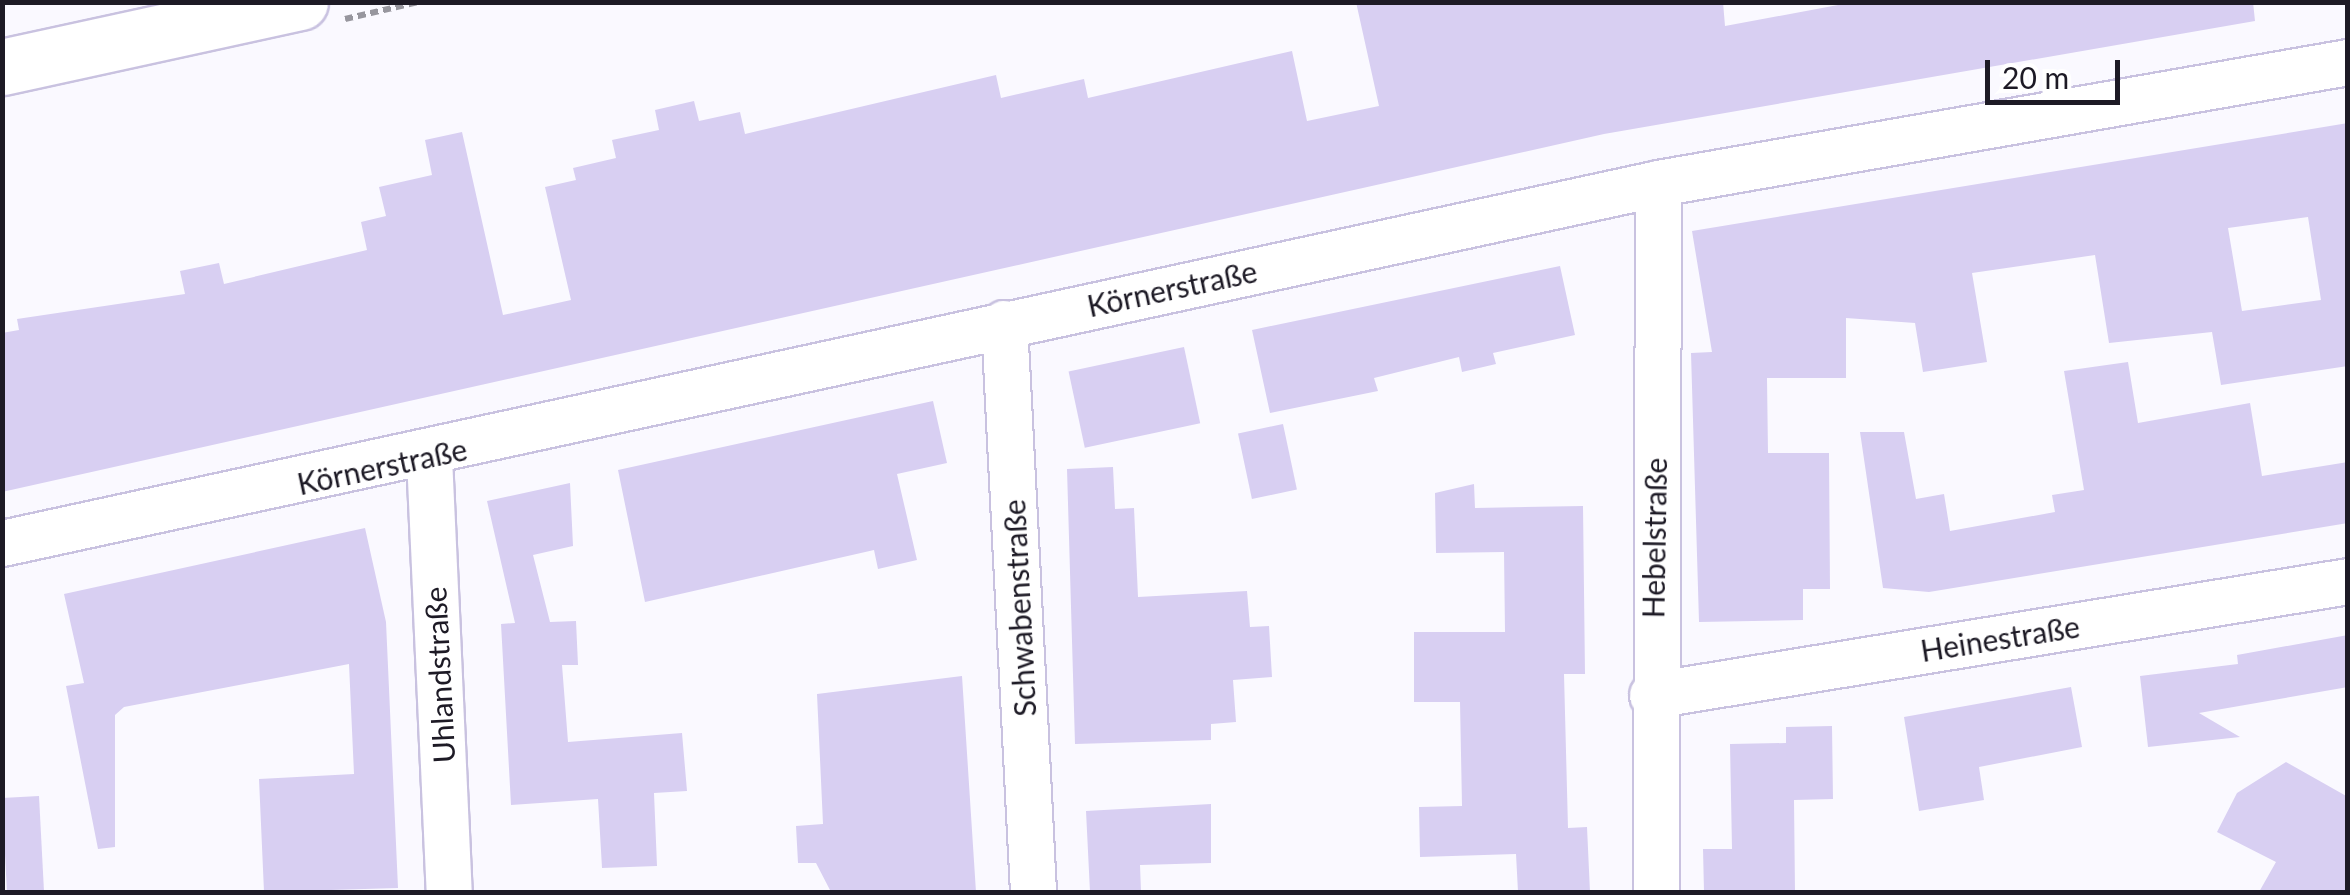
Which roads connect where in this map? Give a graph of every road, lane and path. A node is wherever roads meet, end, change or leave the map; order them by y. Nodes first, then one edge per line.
1 (300, 2) edge
2 (2348, 62) edge
3 (2, 67) edge
4 (1658, 183) junction
5 (1004, 324) junction
6 (429, 458) junction
7 (2, 543) edge
8 (2348, 580) edge
9 (1652, 696) junction
10 (449, 892) edge
11 (1033, 892) edge
12 (1656, 892) edge

1 - 3 street
2 - 4 street, Körnerstraße
4 - 5 street, Körnerstraße
4 - 9 street, Hebelstraße
5 - 6 street, Körnerstraße
5 - 11 street, Schwabenstraße
6 - 7 street, Körnerstraße
6 - 10 street, Uhlandstraße
8 - 9 street, Heinestraße
9 - 12 street, Hebelstraße

